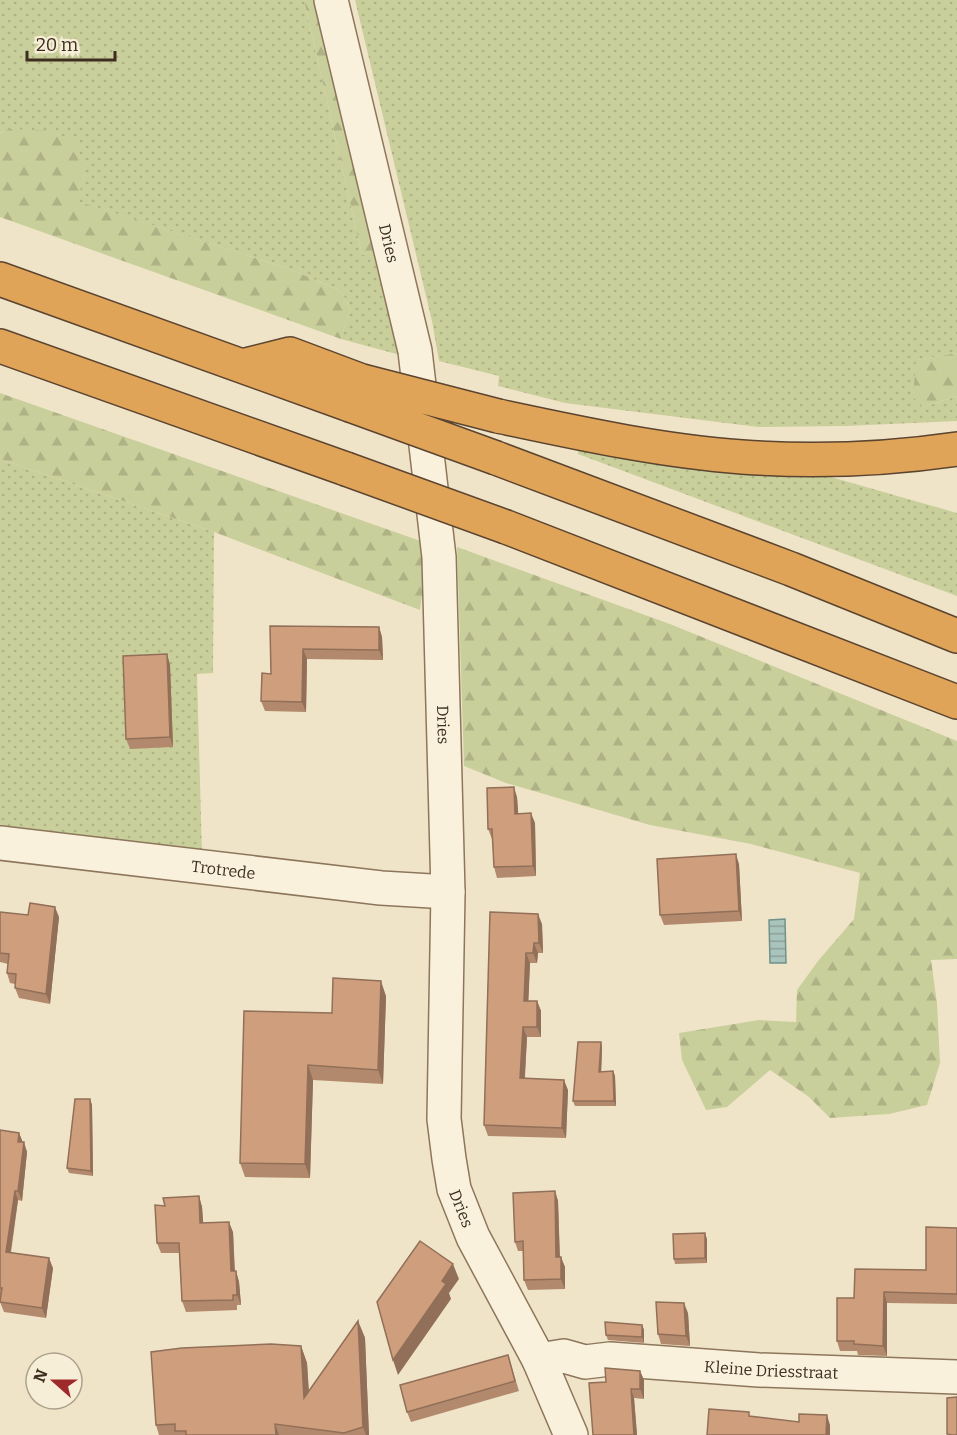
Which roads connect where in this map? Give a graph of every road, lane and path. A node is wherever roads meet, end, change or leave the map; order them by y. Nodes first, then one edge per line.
1 (331, 0) edge
2 (0, 279) edge
3 (0, 346) edge
4 (356, 393) junction
5 (957, 449) edge
6 (957, 636) edge
7 (957, 702) edge
8 (0, 843) edge
9 (448, 892) junction
10 (539, 1360) junction
11 (585, 1362) junction
12 (957, 1377) edge
13 (556, 1399) junction
14 (571, 1435) edge

1 - 9 street, Dries
2 - 4 highway
3 - 7 highway, bridge
4 - 5 highway, bridge
4 - 6 highway, bridge
8 - 9 street, Trotrede
9 - 10 street, Dries
10 - 11 street, Kleine Driesstraat
10 - 13 street, Dries
11 - 12 street, Kleine Driesstraat
11 - 13 street
13 - 14 street, Dries

